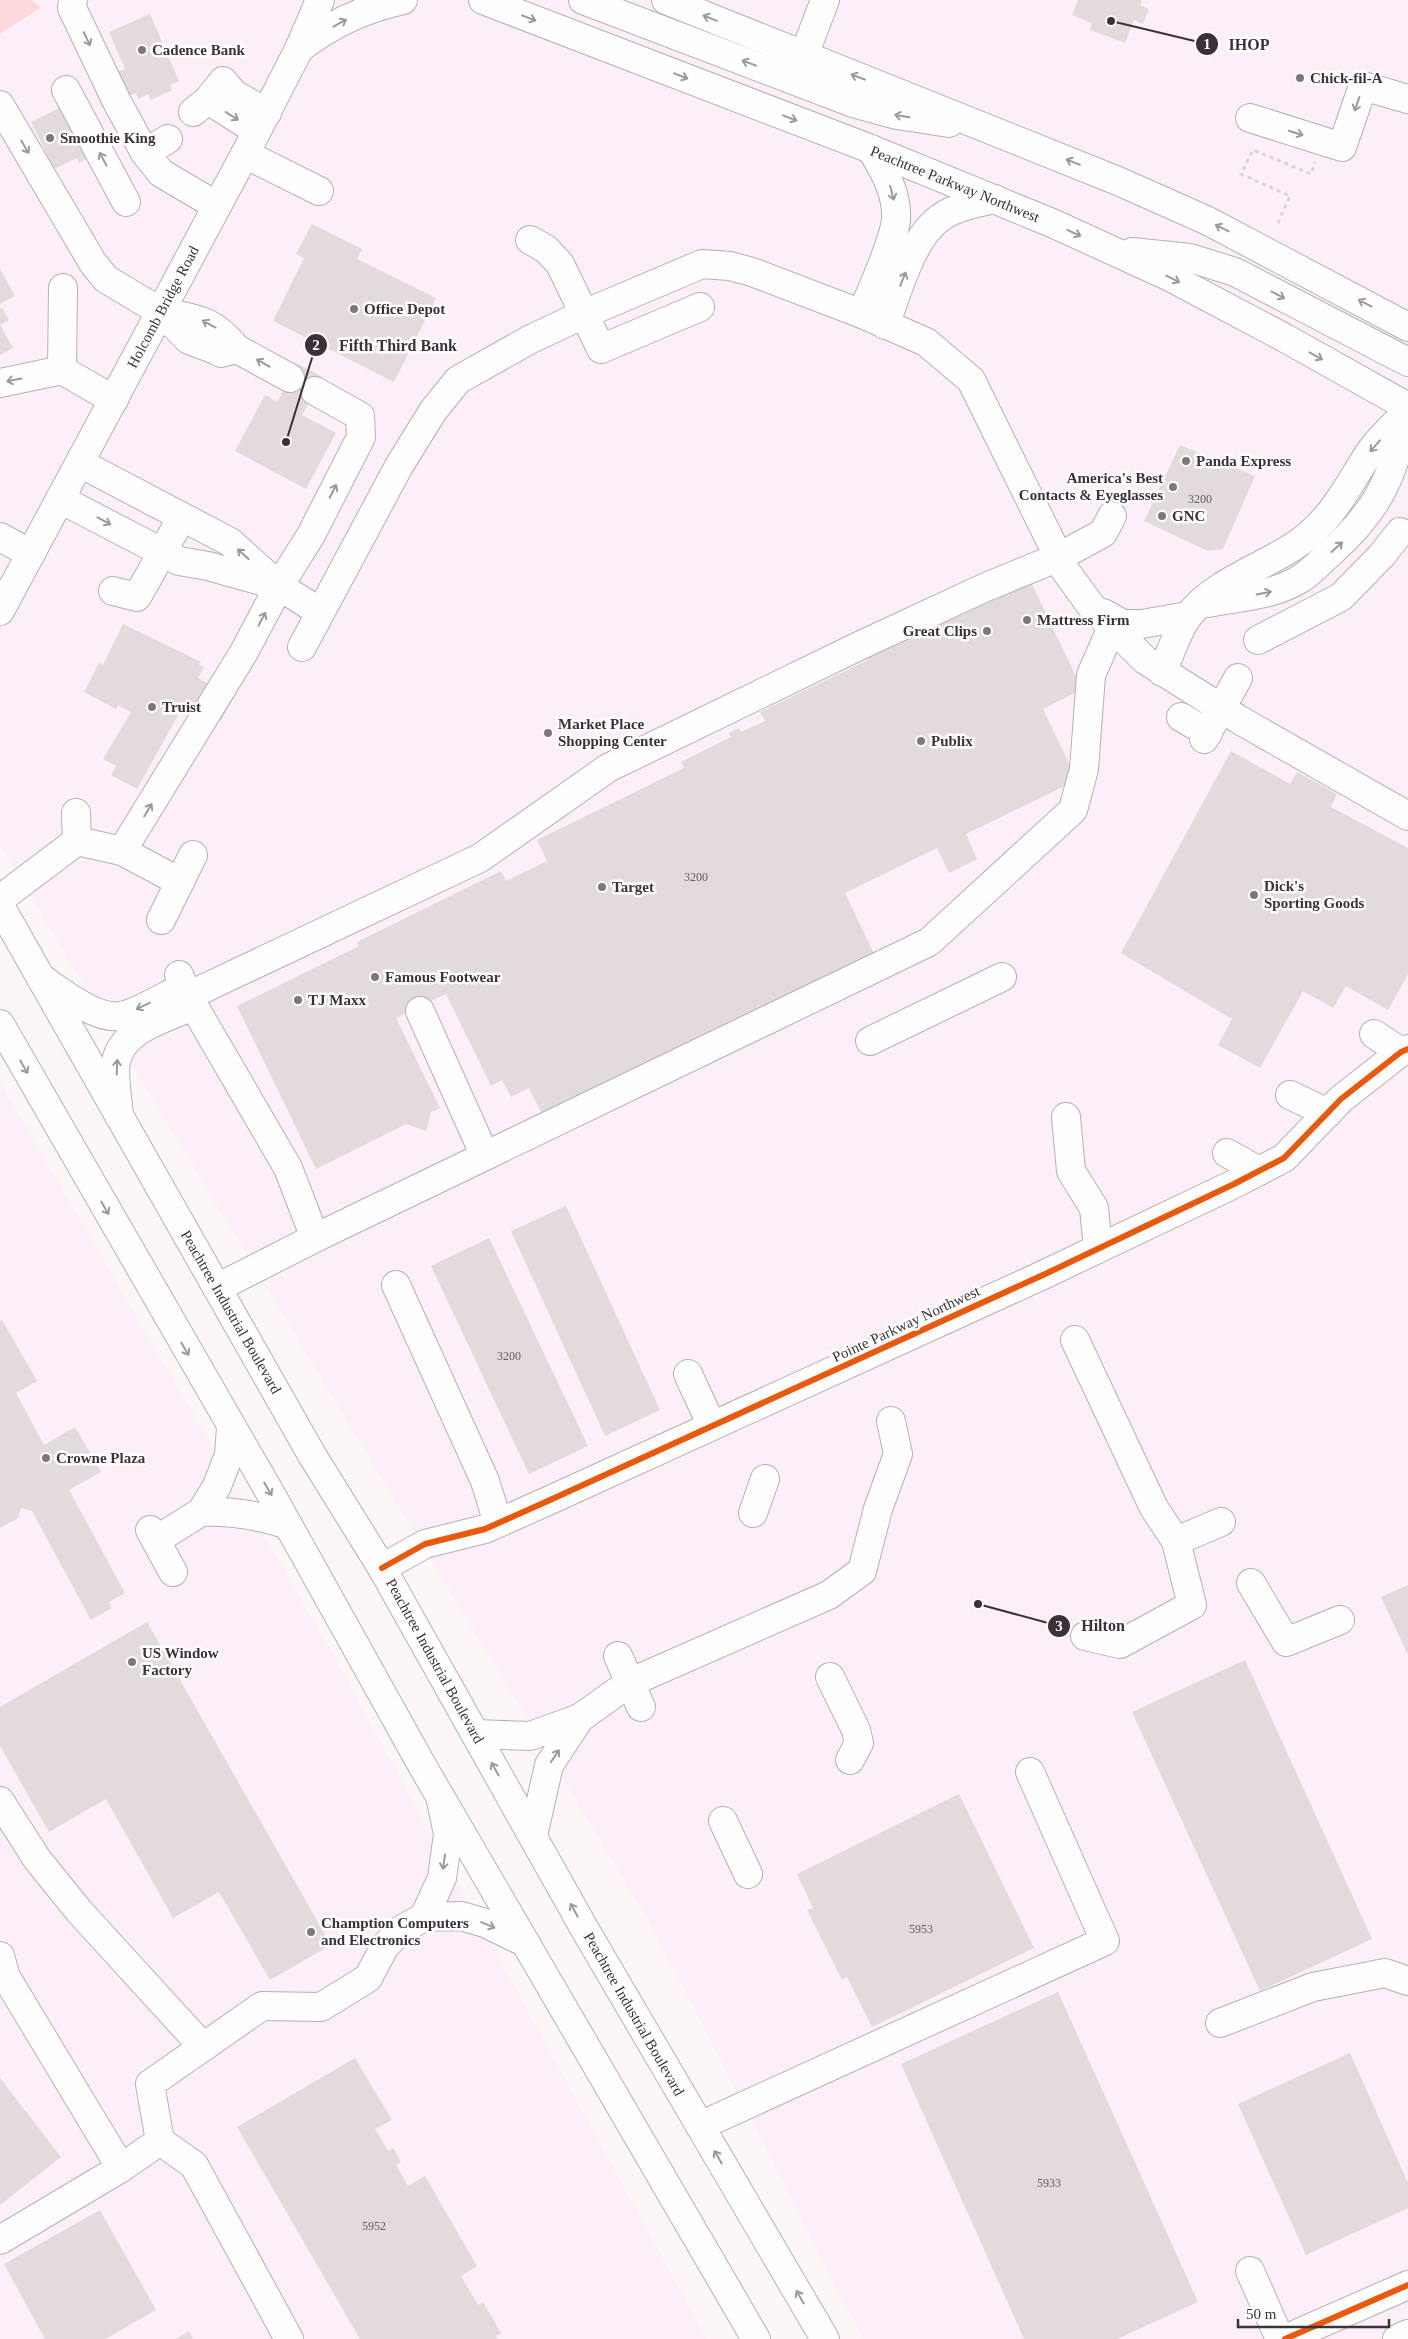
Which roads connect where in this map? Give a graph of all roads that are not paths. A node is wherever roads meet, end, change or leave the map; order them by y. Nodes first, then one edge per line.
1 (73, 0) edge
2 (320, 0) edge
3 (403, 0) edge
4 (483, 0) edge
5 (583, 0) edge
6 (666, 0) edge
7 (825, 0) edge
8 (299, 49) junction
9 (804, 56) junction
10 (66, 90) dead end
11 (208, 98) dead end
12 (1408, 99) edge
13 (0, 105) edge
14 (1250, 118) dead end
15 (985, 126) junction
16 (256, 133) junction
17 (168, 139) dead end
18 (871, 149) junction
19 (145, 153) junction
20 (319, 191) dead end
21 (995, 199) junction
22 (126, 202) dead end
23 (218, 206) junction
24 (530, 240) dead end
25 (1113, 251) junction
26 (63, 288) dead end
27 (700, 307) dead end
28 (161, 312) junction
29 (584, 314) junction
30 (874, 320) junction
31 (1408, 327) edge
32 (1408, 362) edge
33 (54, 378) junction
34 (290, 378) dead end
35 (0, 383) edge
36 (315, 391) dead end
37 (114, 400) junction
38 (1408, 409) edge
39 (1408, 414) edge
40 (80, 463) junction
41 (60, 499) junction
42 (1112, 516) dead end
43 (182, 517) junction
44 (1400, 532) dead end
45 (0, 538) edge
46 (162, 552) junction
47 (31, 554) junction
48 (1059, 557) junction
49 (280, 586) junction
50 (113, 591) dead end
51 (1091, 606) junction
52 (1193, 610) junction
53 (0, 611) edge
54 (320, 612) junction
55 (1112, 627) junction
56 (1258, 640) dead end
57 (302, 646) dead end
58 (1162, 672) junction
59 (1238, 678) dead end
60 (1222, 709) junction
61 (1181, 717) dead end
62 (76, 813) dead end
63 (1408, 816) edge
64 (77, 841) junction
65 (122, 851) junction
66 (193, 854) dead end
67 (180, 882) junction
68 (0, 899) edge
69 (0, 906) edge
70 (161, 920) dead end
71 (1002, 977) dead end
72 (41, 978) junction
73 (184, 985) junction
74 (420, 1011) dead end
75 (0, 1024) edge
76 (1374, 1034) dead end
77 (870, 1041) dead end
78 (1404, 1050) edge
79 (1290, 1095) dead end
80 (1328, 1113) junction
81 (119, 1116) junction
82 (1066, 1117) dead end
83 (1227, 1153) dead end
84 (485, 1156) junction
85 (1259, 1171) junction
86 (315, 1238) junction
87 (1098, 1249) junction
88 (396, 1286) dead end
89 (217, 1288) junction
90 (1075, 1340) dead end
91 (688, 1374) dead end
92 (891, 1421) dead end
93 (231, 1426) junction
94 (712, 1426) junction
95 (765, 1479) dead end
96 (201, 1512) junction
97 (753, 1513) dead end
98 (1221, 1522) dead end
99 (498, 1523) junction
100 (288, 1525) junction
101 (1176, 1541) junction
102 (382, 1568) junction
103 (173, 1572) dead end
104 (1251, 1583) dead end
105 (1340, 1620) dead end
106 (1085, 1636) dead end
107 (618, 1656) dead end
108 (830, 1678) dead end
109 (635, 1695) junction
110 (580, 1718) junction
111 (476, 1734) junction
112 (850, 1760) dead end
113 (1030, 1772) dead end
114 (441, 1797) junction
115 (0, 1801) edge
116 (723, 1821) dead end
117 (533, 1836) junction
118 (748, 1874) dead end
119 (424, 1917) junction
120 (526, 1943) junction
121 (0, 1956) edge
122 (1408, 1981) edge
123 (1220, 2022) dead end
124 (203, 2047) junction
125 (700, 2126) junction
126 (160, 2141) junction
127 (121, 2168) junction
128 (0, 2240) edge
129 (1250, 2272) dead end
130 (1408, 2285) edge
131 (1408, 2334) edge
132 (289, 2339) edge
133 (756, 2339) edge
134 (824, 2339) edge
135 (1280, 2339) edge
136 (1285, 2339) edge
137 (1397, 2339) edge

1 -> 19 main road
2 - 8 main road, Holcomb Bridge Road
8 -> 3 main road
4 -> 18 main road, Peachtree Parkway Northwest
15 -> 5 main road
9 -> 6 main road
7 - 9 main road
8 - 16 main road, Holcomb Bridge Road
15 -> 9 main road
22 -> 10 main road
11 - 16 main road
12 - 14 main road
13 -> 28 main road
31 -> 15 main road
16 - 20 main road
16 - 23 main road, Holcomb Bridge Road
17 - 19 main road
18 - 21 main road, Peachtree Parkway Northwest
18 -> 30 main road
19 - 23 main road
21 -> 25 main road, Peachtree Parkway Northwest
30 -> 21 main road
23 - 28 main road, Holcomb Bridge Road
24 - 29 main road
25 -> 32 main road
25 -> 38 main road, Peachtree Parkway Northwest
26 - 33 main road
27 - 29 main road
34 -> 28 main road
28 - 37 main road, Holcomb Bridge Road
29 - 30 main road
29 - 54 main road
30 - 48 main road
33 -> 35 main road
33 - 37 main road
49 -> 36 main road
37 - 40 main road, Holcomb Bridge Road
38 -> 52 main road
52 -> 39 main road
40 - 41 main road, Holcomb Bridge Road
40 - 43 main road
41 -> 46 main road
41 - 47 main road, Holcomb Bridge Road
42 - 48 main road
43 - 46 main road
49 -> 43 main road
44 - 56 main road
45 - 47 main road
46 - 49 main road
46 - 50 main road
47 - 53 main road, Holcomb Bridge Road
48 - 51 main road
48 - 73 main road
49 - 54 main road
65 -> 49 main road
51 - 52 main road
51 - 55 main road
52 - 58 main road
54 - 57 main road
55 - 58 main road
55 - 84 main road
58 - 60 main road
59 - 60 main road
60 - 61 main road
60 - 63 main road
62 - 64 main road
64 - 65 main road
64 - 68 main road
65 - 67 main road
66 - 67 main road
67 - 70 main road
69 - 72 main road, Peachtree Industrial Boulevard
71 - 77 main road
73 -> 72 main road
72 - 81 main road, Peachtree Industrial Boulevard
81 -> 73 main road
73 - 86 main road
74 - 84 main road
75 -> 93 main road
76 - 78 main road
78 - 80 main road, Pointe Parkway Northwest
79 - 80 main road
80 - 85 main road, Pointe Parkway Northwest
81 - 89 main road, Peachtree Industrial Boulevard
82 - 87 main road
83 - 85 main road
84 - 86 main road
85 - 87 main road, Pointe Parkway Northwest
86 - 89 main road
87 - 94 main road, Pointe Parkway Northwest
88 - 99 main road
89 - 102 main road, Peachtree Industrial Boulevard
90 - 101 main road
91 - 94 main road
92 - 109 main road
93 - 96 main road
93 -> 100 main road
94 - 99 main road, Pointe Parkway Northwest
95 - 97 main road
96 - 100 main road
96 - 103 main road
98 - 101 main road
99 - 102 main road, Pointe Parkway Northwest
100 - 114 main road
101 - 106 main road
102 - 111 main road, Peachtree Industrial Boulevard
104 - 105 main road
107 - 109 main road
108 - 112 main road
109 - 110 main road
110 - 111 main road
117 -> 110 main road
117 -> 111 main road, Peachtree Industrial Boulevard
113 - 125 main road
114 -> 119 main road
114 - 120 main road
115 - 124 main road
116 - 118 main road
125 -> 117 main road, Peachtree Industrial Boulevard
119 -> 120 main road
119 - 124 main road
120 - 133 main road
121 - 127 main road
122 - 123 main road
124 - 126 main road
134 -> 125 main road, Peachtree Industrial Boulevard
126 - 127 main road
126 - 132 main road
127 - 128 main road
129 - 135 main road
130 - 136 main road
131 - 137 main road

